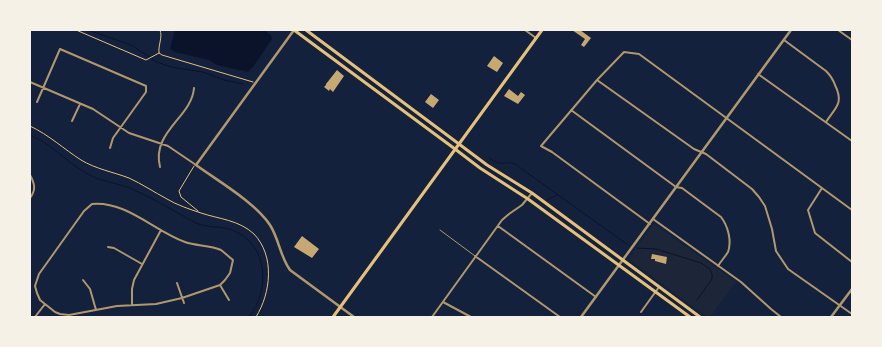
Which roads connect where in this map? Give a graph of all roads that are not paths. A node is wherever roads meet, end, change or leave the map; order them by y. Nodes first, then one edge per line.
1 (294, 30) edge
2 (306, 30) edge
3 (525, 30) edge
4 (542, 30) edge
5 (790, 30) edge
6 (838, 30) edge
7 (536, 38) junction
8 (783, 40) junction
9 (852, 40) edge
10 (758, 74) junction
11 (597, 80) junction
12 (30, 82) edge
13 (43, 88) junction
14 (194, 88) dead end
15 (37, 102) dead end
16 (80, 104) junction
17 (571, 110) junction
18 (727, 118) junction
19 (72, 121) dead end
20 (826, 122) junction
21 (120, 127) junction
22 (852, 141) edge
23 (161, 143) junction
24 (459, 144) junction
25 (110, 148) dead end
26 (454, 149) junction
27 (702, 152) junction
28 (195, 165) junction
29 (160, 166) dead end
30 (30, 175) edge
31 (676, 187) junction
32 (822, 188) junction
33 (532, 193) junction
34 (30, 198) edge
35 (528, 199) junction
36 (852, 210) edge
37 (653, 219) junction
38 (650, 224) junction
39 (498, 226) junction
40 (161, 230) junction
41 (440, 230) dead end
42 (108, 247) dead end
43 (476, 256) junction
44 (623, 260) junction
45 (852, 262) edge
46 (142, 264) junction
47 (619, 265) junction
48 (718, 266) junction
49 (83, 280) dead end
50 (177, 283) dead end
51 (220, 285) junction
52 (660, 287) junction
53 (852, 289) edge
54 (656, 292) junction
55 (596, 297) junction
56 (182, 298) junction
57 (229, 300) dead end
58 (443, 302) junction
59 (184, 303) dead end
60 (45, 304) junction
61 (132, 304) junction
62 (340, 306) junction
63 (839, 306) junction
64 (96, 310) junction
65 (641, 312) dead end
66 (694, 312) junction
67 (852, 314) edge
68 (35, 317) edge
69 (333, 317) edge
70 (354, 317) edge
71 (432, 317) edge
72 (471, 317) edge
73 (560, 317) edge
74 (581, 317) edge
75 (690, 317) edge
76 (700, 317) edge
77 (782, 317) edge
78 (831, 317) edge

1 - 26 main road
1 - 28 street
2 - 24 main road
3 - 7 street
4 - 7 main road
5 - 8 street
6 - 9 street
7 - 24 main road
8 - 10 street
8 - 20 street
10 - 18 street
10 - 20 street
11 - 17 street
11 - 18 street
11 - 27 street
12 - 13 street
13 - 15 street
13 - 16 street
13 - 21 street
14 - 23 street
16 - 19 street
16 - 21 street
17 - 31 street
17 - 38 street
18 - 27 street
18 - 32 street
20 - 22 street
21 - 23 street
21 - 25 street
23 - 28 street
23 - 29 street
24 - 26 main road
24 - 33 main road
26 - 35 main road
26 - 62 main road
27 - 31 street
27 - 63 street
28 - 62 street
30 - 34 street
31 - 37 street
31 - 48 street
32 - 36 street
32 - 45 street
33 - 35 street
33 - 44 main road
35 - 39 street
35 - 47 main road
37 - 38 street
37 - 48 street
38 - 44 street
39 - 43 street
39 - 55 street
40 - 46 street
40 - 51 street
40 - 60 street
41 - 43 lane
42 - 46 street
43 - 58 street
43 - 73 street
44 - 47 street
44 - 52 main road
46 - 61 street
47 - 54 main road
47 - 55 street
48 - 77 street
49 - 64 street
50 - 56 street
51 - 56 street
51 - 57 street
52 - 54 street
52 - 66 main road
53 - 63 street
54 - 65 street
54 - 75 main road
55 - 74 street
56 - 59 street
56 - 61 street
58 - 71 street
58 - 72 street
60 - 64 street
60 - 68 street
61 - 64 street
62 - 69 main road
62 - 70 street
63 - 67 street
63 - 78 street
66 - 75 street
66 - 76 main road

